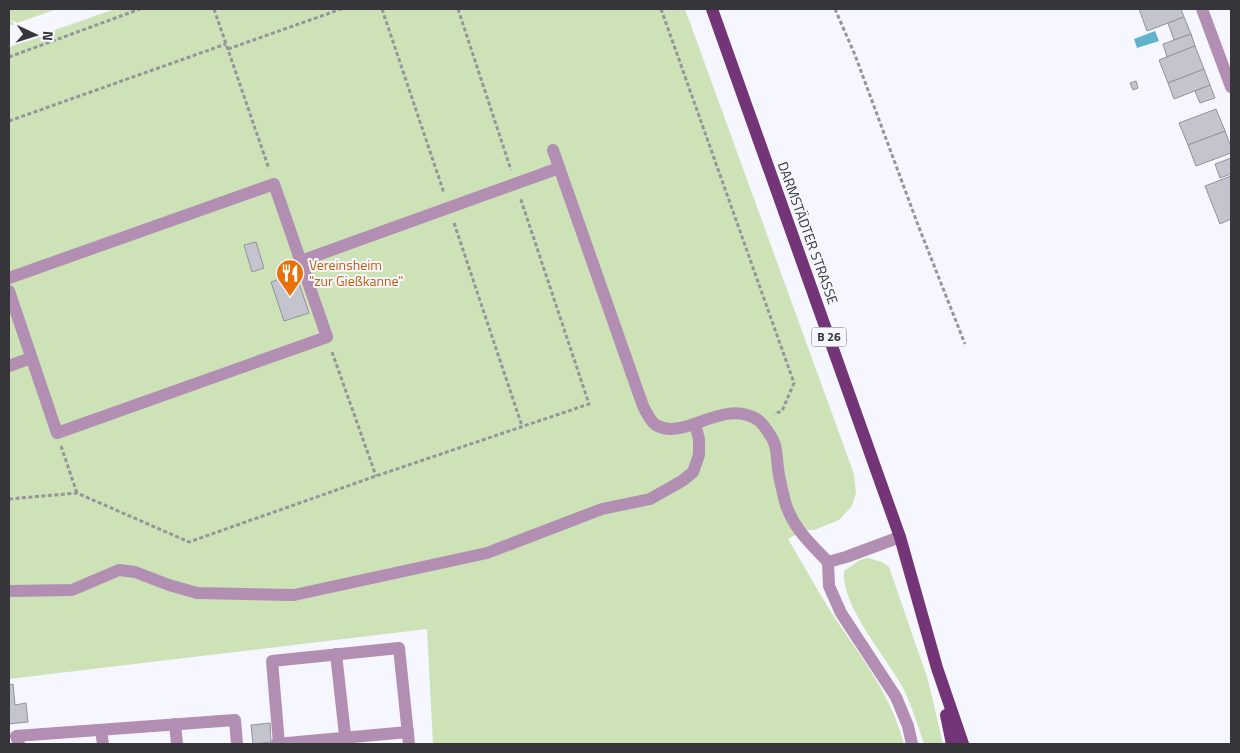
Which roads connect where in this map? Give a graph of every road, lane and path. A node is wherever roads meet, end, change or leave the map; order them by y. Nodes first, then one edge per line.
1 (140, 9) edge
2 (214, 9) edge
3 (342, 9) edge
4 (458, 9) edge
5 (660, 9) edge
6 (712, 9) edge
7 (835, 9) edge
8 (1202, 9) edge
9 (226, 44) junction
10 (228, 49) junction
11 (9, 57) edge
12 (1231, 87) edge
13 (9, 121) edge
14 (553, 150) dead end
15 (559, 168) junction
16 (274, 184) junction
17 (515, 184) junction
18 (301, 261) junction
19 (9, 278) edge
20 (9, 291) edge
21 (327, 337) junction
22 (965, 344) dead end
23 (31, 358) junction
24 (9, 366) edge
25 (760, 421) junction
26 (695, 424) junction
27 (57, 433) junction
28 (376, 476) junction
29 (77, 493) junction
30 (9, 499) edge
31 (900, 537) junction
32 (828, 562) junction
33 (9, 591) edge
34 (336, 654) junction
35 (937, 668) junction
36 (176, 724) junction
37 (101, 730) junction
38 (409, 738) edge
39 (345, 741) edge
40 (19, 744) edge
41 (103, 744) edge
42 (177, 744) edge
43 (237, 744) edge
44 (278, 744) edge
45 (912, 744) edge
46 (952, 744) edge
47 (963, 744) edge

1 - 11 path
2 - 9 path
3 - 10 path
4 - 17 path
5 - 25 path
6 - 31 main road, DARMSTÄDTER STRASSE / B 26
7 - 22 path
8 - 12 street
9 - 10 path
9 - 13 path
10 - 16 path
14 - 15 street
15 - 17 street
15 - 26 street
16 - 18 street
16 - 19 street
17 - 18 street
17 - 28 path
18 - 21 street
20 - 23 street
21 - 27 street
21 - 28 path
23 - 24 street
23 - 27 street
25 - 26 street
25 - 32 street
26 - 33 street
27 - 29 path
28 - 29 path
29 - 30 path
31 - 32 street
31 - 35 main road, DARMSTÄDTER STRASSE / B 26
32 - 45 street
34 - 38 street
34 - 39 street
34 - 44 street
35 - 46 main road, DARMSTÄDTER STRASSE / B 26
35 - 47 main road, DARMSTÄDTER STRASSE / B 26
36 - 37 street
36 - 42 street
36 - 43 street
37 - 40 street
37 - 41 street
38 - 39 street
39 - 44 street

